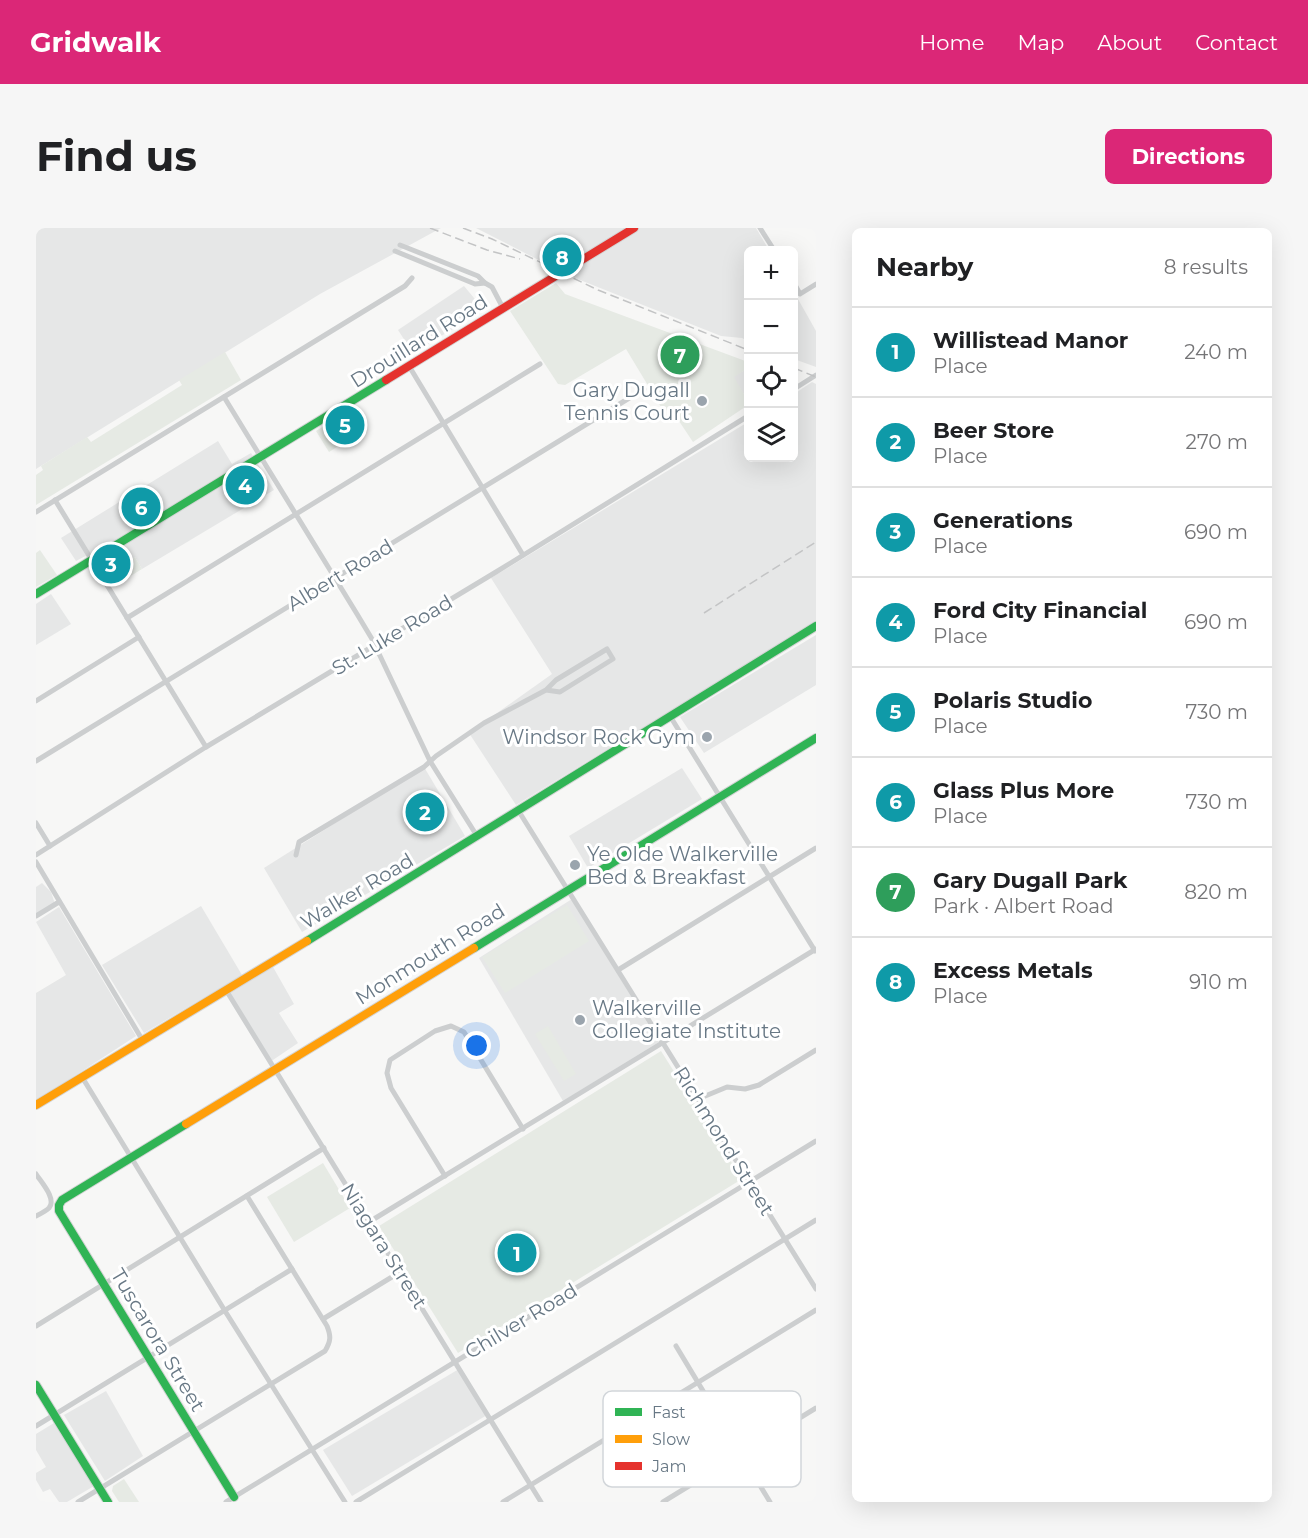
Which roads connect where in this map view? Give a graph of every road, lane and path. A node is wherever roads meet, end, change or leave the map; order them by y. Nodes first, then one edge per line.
1 (634, 228) edge
2 (761, 228) edge
3 (622, 231) edge
4 (400, 245) dead end
5 (772, 246) edge
6 (394, 251) dead end
7 (412, 278) dead end
8 (485, 283) junction
9 (816, 284) edge
10 (798, 290) edge
11 (503, 308) junction
12 (540, 364) dead end
13 (409, 366) junction
14 (816, 375) edge
15 (798, 386) edge
16 (644, 389) dead end
17 (224, 398) junction
18 (744, 418) edge
19 (443, 424) junction
20 (261, 457) junction
21 (482, 489) junction
22 (55, 500) junction
23 (36, 512) edge
24 (296, 515) junction
25 (523, 555) junction
26 (91, 560) junction
27 (334, 579) junction
28 (36, 594) edge
29 (127, 618) junction
30 (816, 626) edge
31 (139, 637) junction
32 (373, 646) junction
33 (166, 682) junction
34 (546, 690) junction
35 (36, 701) edge
36 (670, 716) junction
37 (816, 738) edge
38 (206, 747) junction
39 (36, 761) edge
40 (430, 761) junction
41 (720, 796) junction
42 (518, 810) junction
43 (36, 823) edge
44 (477, 836) junction
45 (50, 846) junction
46 (816, 849) edge
47 (36, 855) edge
48 (296, 855) dead end
49 (36, 862) edge
50 (769, 877) junction
51 (567, 889) junction
52 (59, 902) junction
53 (36, 916) edge
54 (816, 950) edge
55 (618, 970) junction
56 (226, 990) junction
57 (143, 1041) junction
58 (663, 1042) junction
59 (816, 1050) edge
60 (274, 1069) junction
61 (82, 1077) junction
62 (698, 1099) junction
63 (36, 1105) edge
64 (523, 1129) junction
65 (816, 1141) edge
66 (324, 1149) junction
67 (132, 1157) junction
68 (36, 1174) edge
69 (445, 1176) junction
70 (749, 1181) junction
71 (247, 1196) junction
72 (62, 1200) joint
73 (36, 1216) edge
74 (816, 1220) edge
75 (369, 1222) junction
76 (181, 1237) junction
77 (785, 1239) junction
78 (292, 1269) junction
79 (400, 1272) junction
80 (104, 1284) junction
81 (816, 1289) edge
82 (816, 1310) edge
83 (225, 1311) junction
84 (323, 1319) junction
85 (36, 1326) edge
86 (676, 1346) dead end
87 (148, 1357) junction
88 (455, 1361) junction
89 (698, 1383) junction
90 (272, 1384) junction
91 (36, 1385) edge
92 (685, 1391) edge
93 (703, 1391) edge
94 (816, 1408) edge
95 (54, 1415) junction
96 (801, 1417) edge
97 (491, 1419) junction
98 (36, 1426) edge
99 (194, 1431) junction
100 (603, 1441) edge
101 (312, 1449) junction
102 (531, 1485) junction
103 (687, 1487) edge
104 (761, 1487) edge
105 (100, 1489) junction
106 (234, 1497) junction
107 (78, 1502) edge
108 (108, 1502) edge
109 (226, 1502) edge
110 (345, 1502) edge
111 (356, 1502) edge
112 (503, 1502) edge
113 (542, 1502) edge
114 (663, 1502) edge
115 (770, 1502) edge

1 - 3 street, Drouillard Road
2 - 5 street
3 - 11 street, Drouillard Road
4 - 8 street
6 - 8 street
7 - 17 street
8 - 11 street
9 - 10 street
11 - 13 street, Drouillard Road
12 - 19 street
13 - 19 street
13 - 20 street, Drouillard Road
14 - 15 street
16 - 21 street, Albert Road
17 - 20 street
17 - 22 street
18 - 25 street, St. Luke Road
19 - 21 street
19 - 24 street
20 - 24 street
20 - 26 street, Drouillard Road
21 - 25 street
21 - 27 street, Albert Road
22 - 23 street
22 - 26 street
24 - 27 street
24 - 29 street
25 - 32 street, St. Luke Road
26 - 28 street, Drouillard Road
26 - 29 street
27 - 32 street
27 - 33 street, Albert Road
29 - 31 street
30 - 36 street, Walker Road
31 - 33 street
31 - 35 street
32 - 38 street, St. Luke Road
32 - 40 street
33 - 38 street
33 - 39 street, Albert Road
34 - 34 street
34 - 40 street
36 - 41 street
36 - 42 street, Walker Road
37 - 41 street, Monmouth Road
38 - 45 street, St. Luke Road
40 - 44 street
40 - 48 street
41 - 50 street
41 - 51 street, Monmouth Road
42 - 44 street, Walker Road
42 - 51 street, Richmond Street
43 - 45 street
44 - 56 street, Walker Road
45 - 47 street, St. Luke Road
46 - 50 street
49 - 52 street
50 - 54 street
50 - 55 street
51 - 55 street, Richmond Street
51 - 60 street, Monmouth Road
52 - 53 street
52 - 57 street
54 - 58 street
55 - 58 street, Richmond Street
56 - 57 street, Walker Road
56 - 60 street, Niagara Street
57 - 61 street, Walker Road
58 - 62 street, Richmond Street
58 - 64 street
59 - 62 street
60 - 66 street, Niagara Street
60 - 67 street, Monmouth Road
61 - 63 street, Walker Road
61 - 67 street
62 - 70 street, Richmond Street
64 - 69 street
64 - 69 street
65 - 70 street, Chilver Road
66 - 71 street
66 - 75 street, Niagara Street
67 - 72 street, Monmouth Road
67 - 76 street
68 - 73 street
69 - 75 street
70 - 77 street, Richmond Street
70 - 88 street, Chilver Road
71 - 76 street
71 - 78 street
72 - 80 street, Tuscarora Street
74 - 77 street
75 - 79 street, Niagara Street
76 - 80 street
76 - 83 street
77 - 81 street, Richmond Street
77 - 97 street
78 - 83 street
78 - 84 street
79 - 84 street
79 - 88 street, Niagara Street
80 - 85 street
80 - 87 street, Tuscarora Street
82 - 89 street
83 - 87 street
83 - 90 street
84 - 90 street
86 - 89 street
87 - 95 street
87 - 99 street, Tuscarora Street
88 - 97 street, Niagara Street
88 - 101 street, Chilver Road
89 - 92 street
89 - 93 street
90 - 99 street
90 - 101 street
91 - 95 street
94 - 96 street
95 - 98 street
95 - 105 street
97 - 102 street, Niagara Street
97 - 111 street
99 - 105 street
99 - 106 street, Tuscarora Street
100 - 102 street
101 - 106 street, Chilver Road
101 - 110 street
102 - 112 street
102 - 113 street, Niagara Street
103 - 114 street
104 - 115 street
105 - 107 street
105 - 108 street
106 - 109 street, Chilver Road

